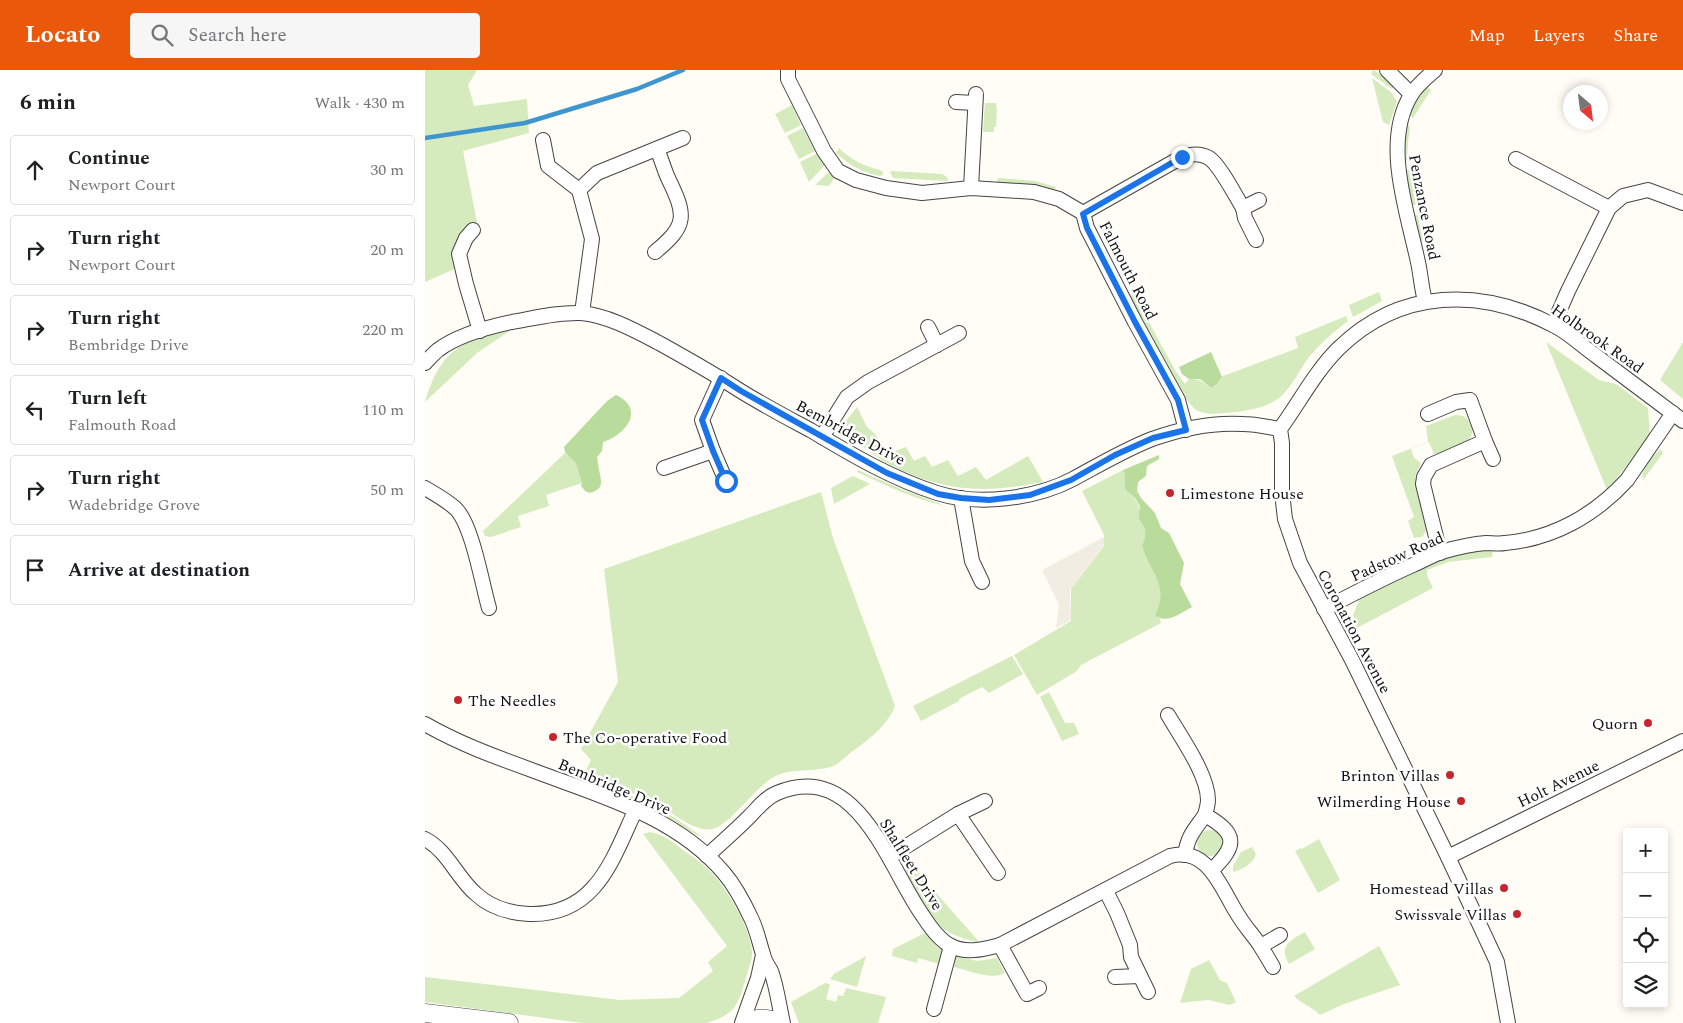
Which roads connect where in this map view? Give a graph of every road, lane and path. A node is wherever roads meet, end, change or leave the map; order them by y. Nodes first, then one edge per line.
1 (788, 70) edge
2 (1387, 70) edge
3 (1435, 70) edge
4 (1411, 94) junction
5 (956, 102) dead end
6 (683, 138) dead end
7 (543, 140) dead end
8 (657, 149) junction
9 (1516, 159) dead end
10 (971, 188) junction
11 (579, 190) junction
12 (1259, 200) dead end
13 (1683, 203) edge
14 (1243, 208) junction
15 (1609, 208) junction
16 (1083, 214) junction
17 (473, 230) dead end
18 (1257, 240) dead end
19 (655, 252) dead end
20 (1425, 302) junction
21 (582, 313) junction
22 (1555, 326) junction
23 (928, 327) dead end
24 (480, 331) junction
25 (959, 333) dead end
26 (937, 345) junction
27 (425, 363) edge
28 (721, 378) junction
29 (1429, 414) dead end
30 (1678, 417) edge
31 (1280, 429) junction
32 (1186, 430) junction
33 (822, 437) junction
34 (1485, 441) junction
35 (713, 451) junction
36 (1493, 459) dead end
37 (664, 468) dead end
38 (726, 481) dead end
39 (425, 488) edge
40 (961, 498) junction
41 (1441, 552) junction
42 (982, 582) dead end
43 (489, 608) dead end
44 (1324, 609) junction
45 (1169, 715) dead end
46 (425, 724) edge
47 (1683, 741) edge
48 (985, 801) dead end
49 (635, 811) junction
50 (958, 814) junction
51 (1205, 816) junction
52 (425, 839) edge
53 (1185, 855) junction
54 (707, 856) junction
55 (889, 857) junction
56 (1448, 857) junction
57 (1212, 870) junction
58 (998, 873) dead end
59 (1106, 891) junction
60 (1281, 935) dead end
61 (1000, 945) junction
62 (951, 946) junction
63 (1261, 946) junction
64 (763, 955) junction
65 (1273, 967) dead end
66 (1140, 976) junction
67 (1115, 977) dead end
68 (1039, 988) dead end
69 (1148, 992) dead end
70 (934, 1009) dead end
71 (425, 1013) edge
72 (509, 1023) edge
73 (743, 1023) edge
74 (778, 1023) edge
75 (783, 1023) edge
76 (1508, 1023) edge

1 - 10 street, Falmouth Road
2 - 4 street
3 - 4 street, Penzance Road
4 - 20 street, Penzance Road
5 - 10 street
6 - 8 street
7 - 11 street
8 - 11 street
8 - 19 street
9 - 15 street
10 - 16 street, Falmouth Road
11 - 21 street
12 - 14 street
13 - 15 street
14 - 16 street
14 - 18 street
15 - 22 street
16 - 32 street, Falmouth Road
17 - 24 street
20 - 22 street, Holbrook Road
20 - 31 street
21 - 24 street, Bembridge Drive
21 - 28 street, Bembridge Drive
22 - 30 street, Holbrook Road
23 - 26 street
24 - 27 street, Bembridge Drive
25 - 26 street
26 - 33 street
28 - 33 street, Bembridge Drive
28 - 35 street
29 - 34 street
30 - 41 street, Padstow Road
31 - 32 street, Bembridge Drive
31 - 44 street, Coronation Avenue
32 - 40 street, Bembridge Drive
33 - 40 street, Bembridge Drive
34 - 36 street
34 - 41 street
35 - 37 street
35 - 38 street
39 - 43 street
40 - 42 street
41 - 44 street, Padstow Road
44 - 56 street, Coronation Avenue
45 - 51 street
46 - 49 street, Bembridge Drive
47 - 56 street, Holt Avenue
48 - 50 street
49 - 52 street
49 - 54 street, Bembridge Drive
50 - 55 street
50 - 58 street
51 - 53 street
51 - 57 street
53 - 57 street
53 - 59 street
54 - 55 street, Shalfleet Drive
54 - 64 street, Bembridge Drive
55 - 62 street, Shalfleet Drive
56 - 76 street, Coronation Avenue
57 - 63 street
59 - 61 street
59 - 66 street
60 - 63 street
61 - 62 street
61 - 68 street
62 - 70 street
63 - 65 street
64 - 73 street, Bembridge Drive
64 - 75 street, Bembridge Drive
66 - 67 street
66 - 69 street
71 - 72 street
73 - 74 street

